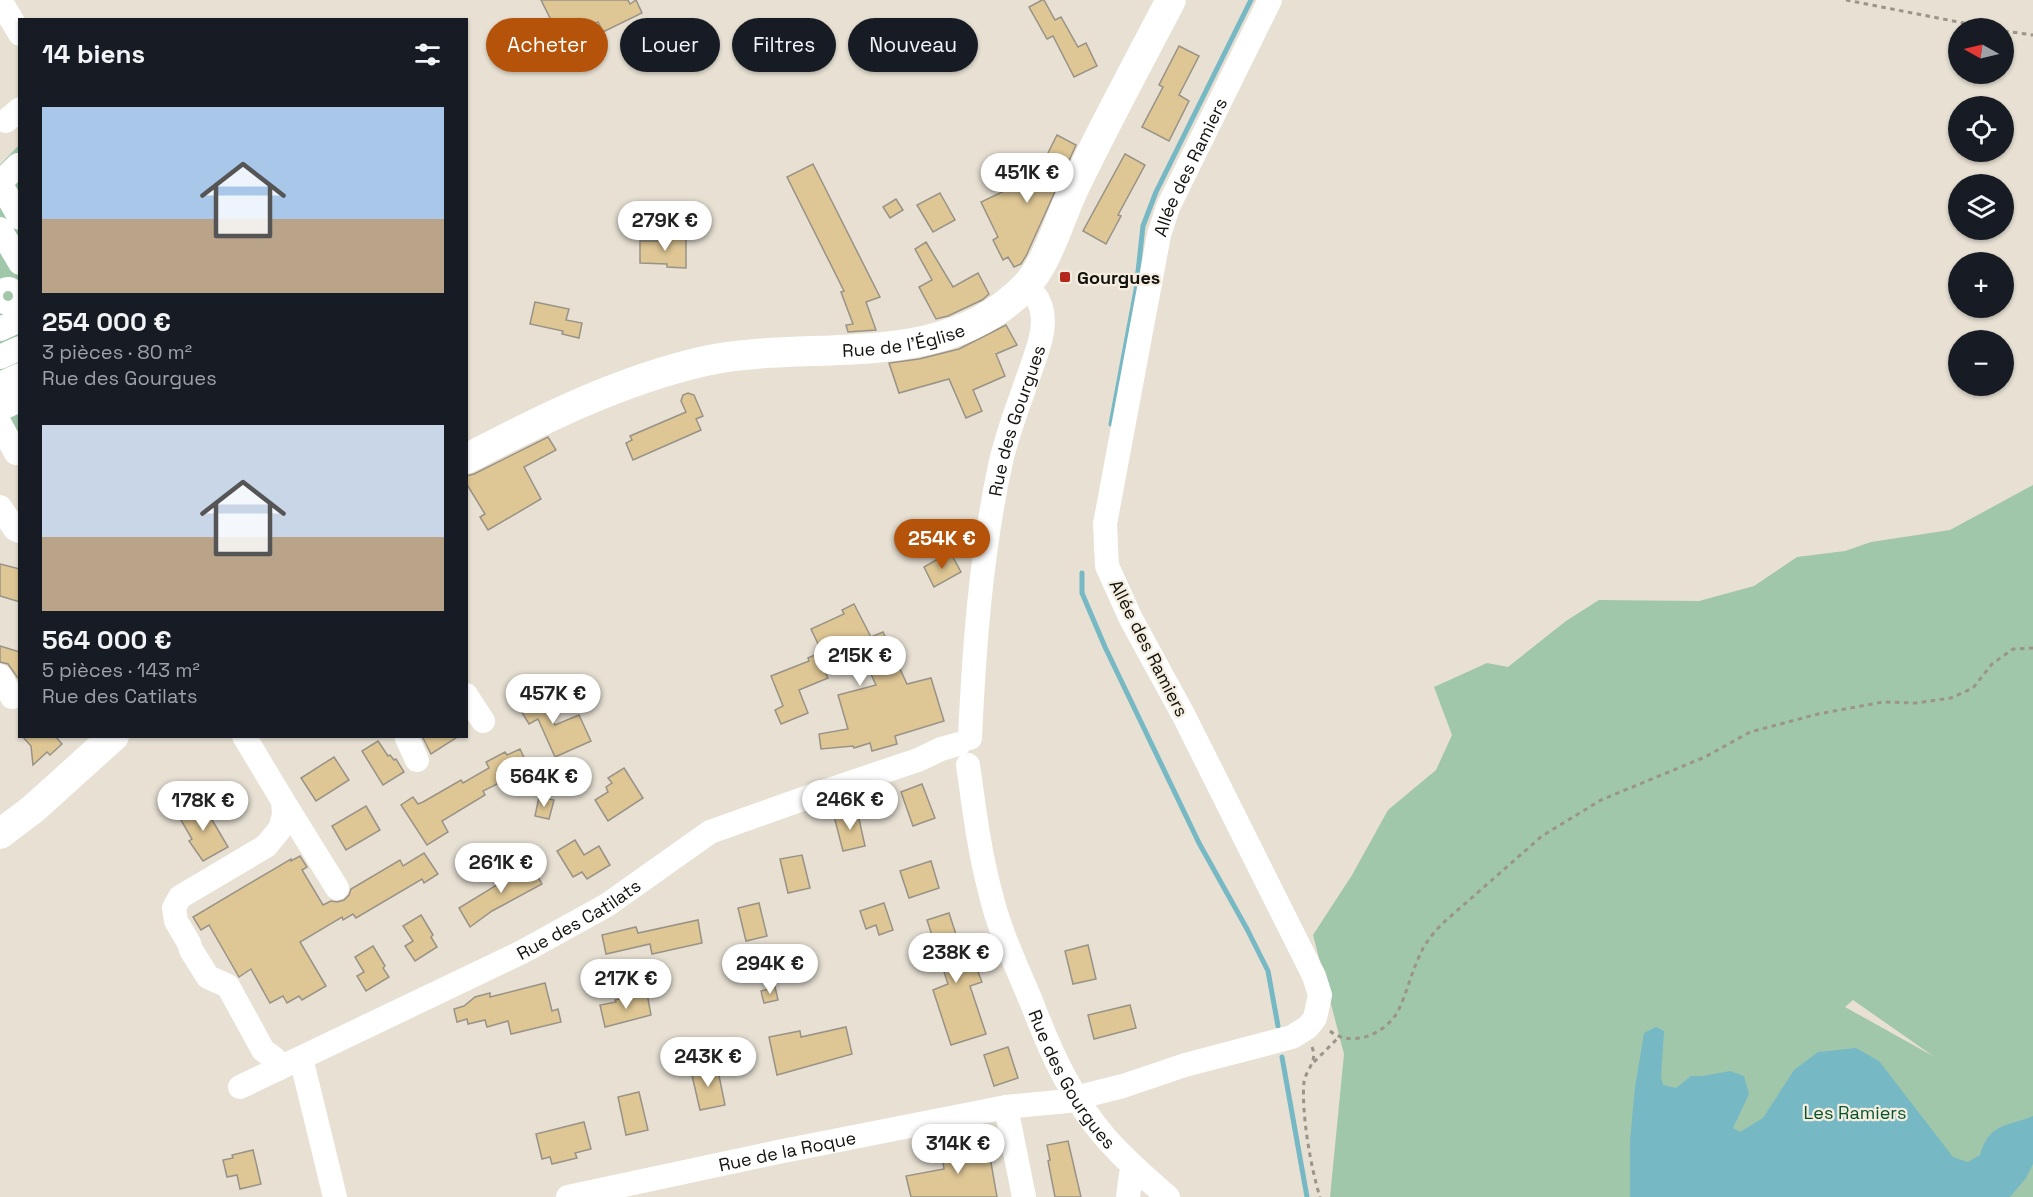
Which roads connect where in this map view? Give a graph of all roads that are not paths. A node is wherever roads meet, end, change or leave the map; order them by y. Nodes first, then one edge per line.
1 (0, 0) edge
2 (1171, 0) edge
3 (1270, 0) edge
4 (18, 31) edge
5 (18, 167) edge
6 (0, 183) edge
7 (18, 214) edge
8 (0, 228) edge
9 (18, 260) edge
10 (1026, 286) junction
11 (18, 349) edge
12 (0, 357) edge
13 (18, 376) edge
14 (0, 384) edge
15 (18, 403) edge
16 (6, 423) edge
17 (18, 452) edge
18 (468, 458) edge
19 (0, 507) edge
20 (18, 530) edge
21 (0, 676) edge
22 (12, 698) dead end
23 (468, 698) edge
24 (483, 721) dead end
25 (112, 738) edge
26 (245, 738) edge
27 (407, 738) edge
28 (964, 752) junction
29 (417, 760) dead end
30 (283, 801) junction
31 (0, 834) edge
32 (337, 888) dead end
33 (301, 1058) junction
34 (278, 1069) junction
35 (240, 1087) dead end
36 (1077, 1098) junction
37 (1006, 1107) junction
38 (1135, 1169) junction
39 (335, 1197) edge
40 (568, 1197) edge
41 (1024, 1197) edge
42 (1128, 1197) edge
43 (1168, 1197) edge

1 - 4 street
2 - 10 main road, Rue de l'Église
3 - 36 street, Allée des Ramiers
5 - 6 street
6 - 7 street
8 - 9 street
10 - 18 main road, Rue de l'Église
10 - 28 street, Rue des Gourgues
11 - 12 street
13 - 14 street
15 - 16 street
16 - 17 street
19 - 20 street
21 - 22 street
23 - 24 street
25 - 31 main road
26 - 30 street
27 - 29 street
28 - 33 street, Rue des Catilats
28 - 36 street, Rue des Gourgues
30 - 32 street
30 - 34 street
33 - 34 street, Rue des Catilats
33 - 39 street
34 - 35 street, Rue des Catilats
36 - 37 street, Rue de la Roque
36 - 38 street, Rue des Gourgues
37 - 40 street, Rue de la Roque
37 - 41 street
38 - 42 street
38 - 43 street, Rue des Gourgues

